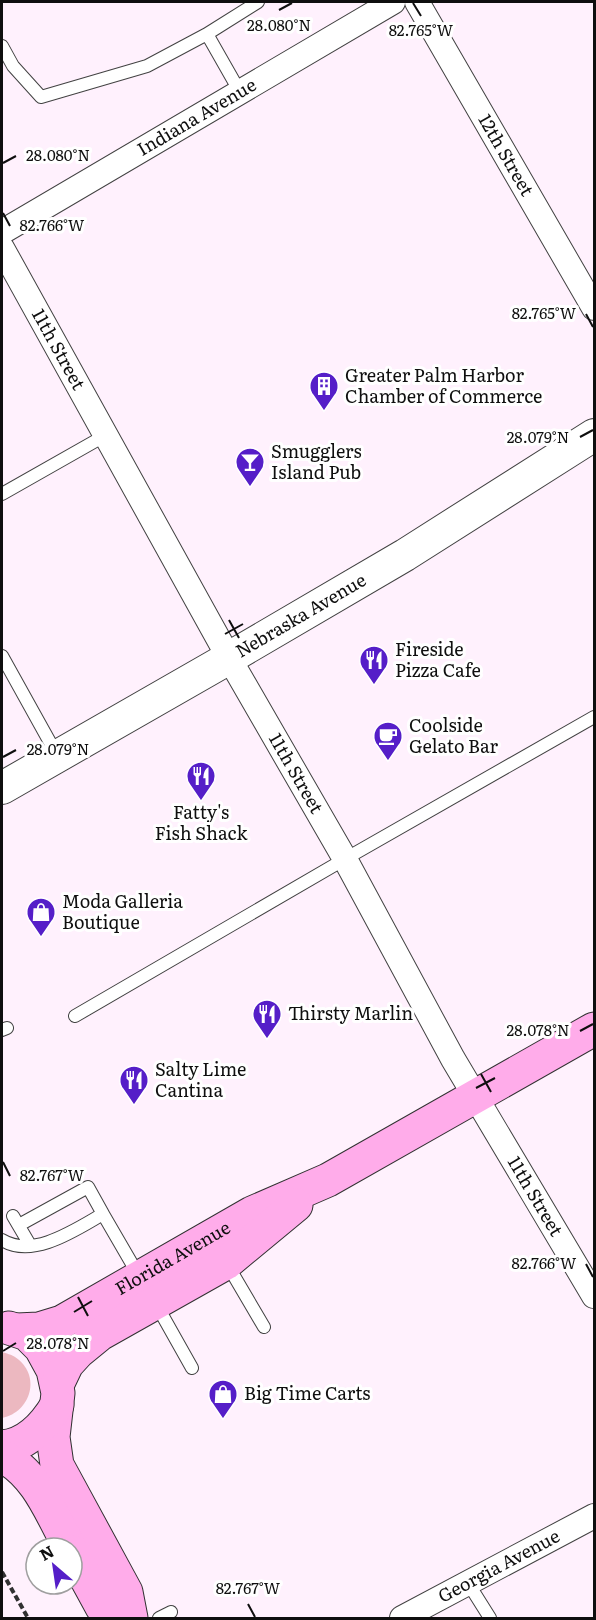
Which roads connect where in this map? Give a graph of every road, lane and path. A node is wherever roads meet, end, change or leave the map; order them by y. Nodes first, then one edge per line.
1 (258, 2) edge
2 (393, 2) edge
3 (417, 2) edge
4 (207, 34) junction
5 (2, 46) edge
6 (240, 92) junction
7 (2, 232) edge
8 (2, 248) edge
9 (594, 308) edge
10 (105, 435) junction
11 (594, 435) edge
12 (2, 494) edge
13 (2, 656) edge
14 (229, 658) junction
15 (594, 717) edge
16 (58, 756) junction
17 (2, 788) edge
18 (345, 858) junction
19 (75, 1016) dead end
20 (594, 1029) edge
21 (476, 1096) junction
22 (328, 1180) junction
23 (103, 1214) junction
24 (2, 1239) edge
25 (30, 1245) junction
26 (226, 1263) junction
27 (148, 1289) junction
28 (593, 1290) edge
29 (264, 1327) dead end
30 (6, 1328) edge
31 (192, 1368) dead end
32 (57, 1395) junction
33 (2, 1447) edge
34 (2, 1456) edge
35 (594, 1516) edge
36 (63, 1536) edge
37 (2, 1572) edge
38 (84, 1574) edge
39 (468, 1583) junction
40 (171, 1612) dead end
41 (28, 1618) edge
42 (116, 1618) edge
43 (131, 1618) edge
44 (159, 1618) edge
45 (402, 1618) edge
46 (490, 1618) edge

1 - 4 lane
2 - 6 street, Indiana Avenue
3 - 9 street, 12th Street
4 - 5 lane
4 - 6 lane
6 - 7 street, Indiana Avenue
8 - 10 street, 11th Street
10 - 12 lane
10 - 14 street, 11th Street
11 - 14 street, Nebraska Avenue
13 - 16 lane
14 - 16 street, Nebraska Avenue
14 - 18 street, 11th Street
15 - 18 lane
16 - 17 street, Nebraska Avenue
18 - 19 lane
18 - 21 street, 11th Street
20 - 21 main road, Florida Avenue
21 - 22 main road, Florida Avenue
21 - 28 street, 11th Street
22 - 26 main road, Florida Avenue
22 - 27 main road, Florida Avenue
23 - 25 lane
23 - 25 lane
23 - 27 lane
24 - 25 lane
26 - 27 main road, Florida Avenue
26 - 29 lane
27 - 30 main road, Florida Avenue
27 - 31 lane
27 - 32 main road, Florida Avenue
30 - 32 main road
32 - 33 main road, Florida Avenue
32 - 43 main road
34 - 36 main road
35 - 39 street, Georgia Avenue
37 - 41 path
38 - 42 main road
39 - 45 street, Georgia Avenue
39 - 46 lane
40 - 44 lane

